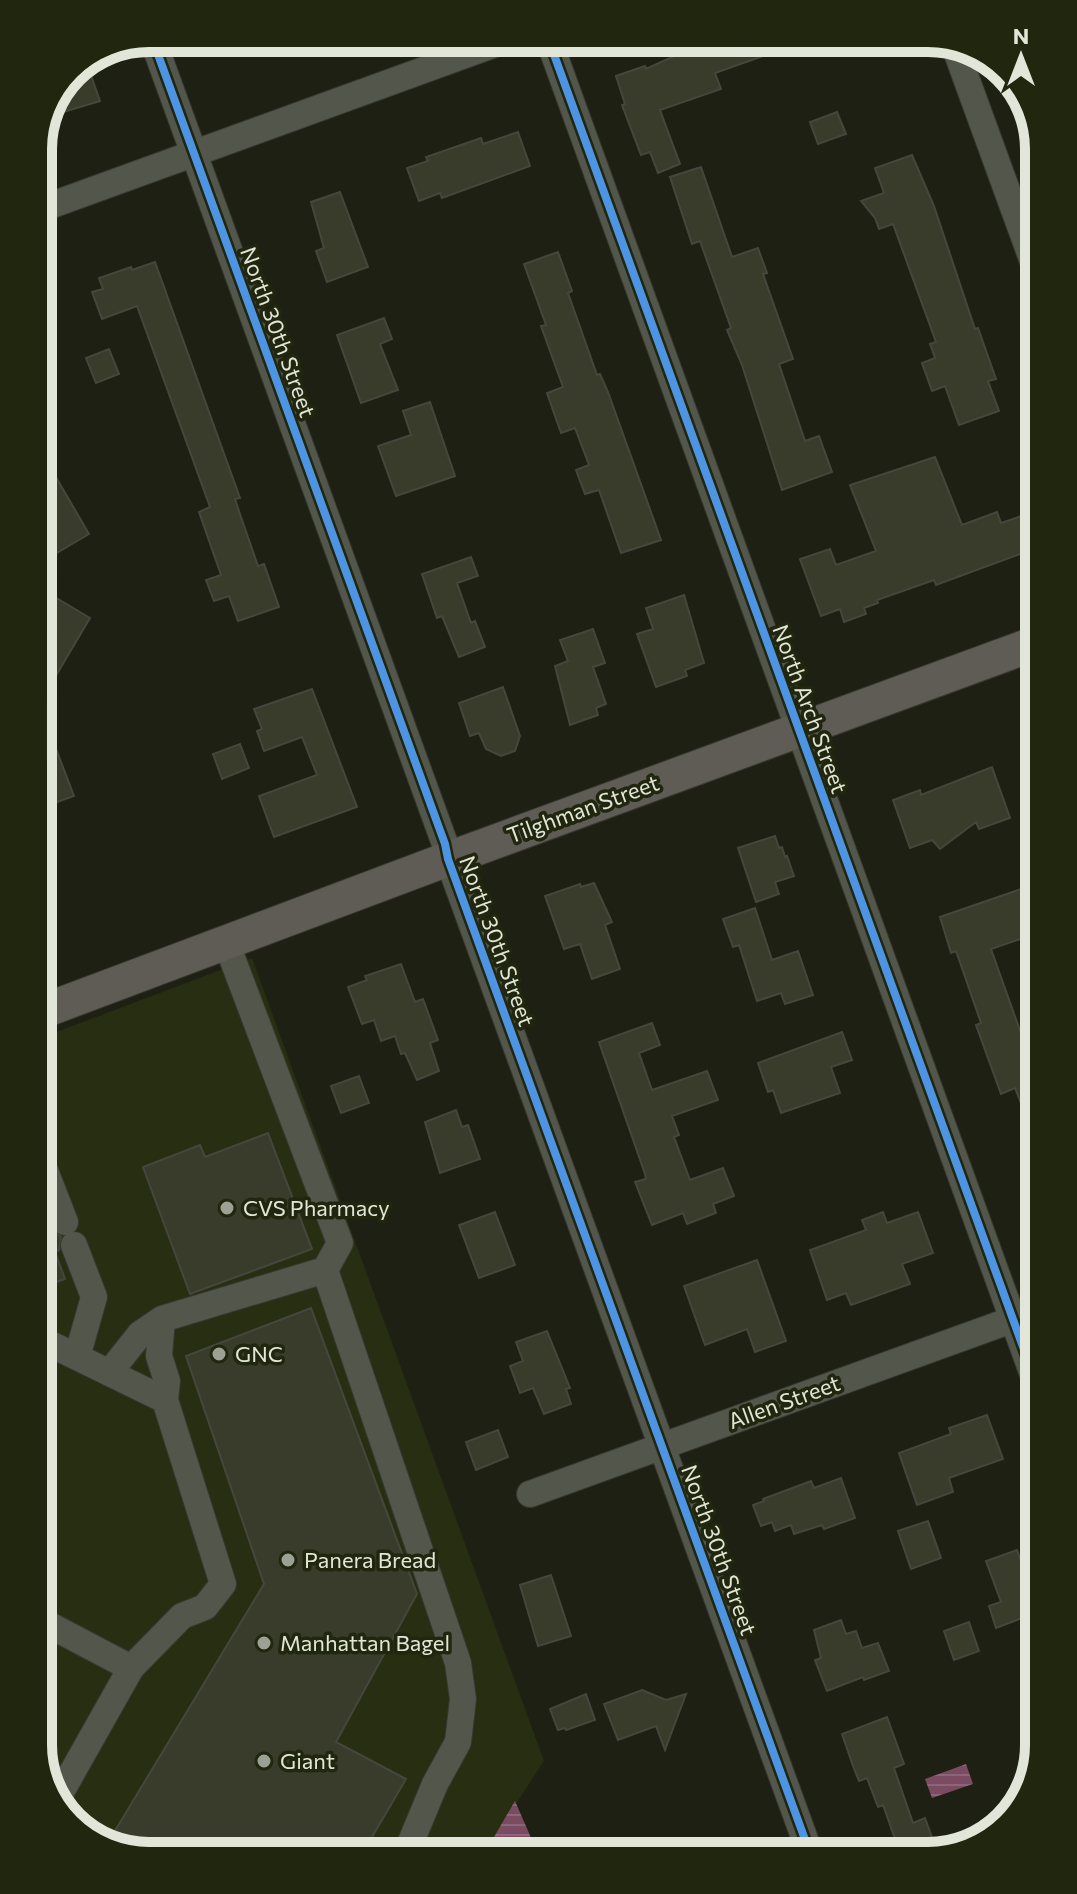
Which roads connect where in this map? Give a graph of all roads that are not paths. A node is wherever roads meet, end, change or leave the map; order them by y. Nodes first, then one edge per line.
1 (157, 52) edge
2 (473, 52) edge
3 (553, 52) edge
4 (958, 57) edge
5 (194, 153) junction
6 (52, 205) edge
7 (1025, 240) edge
8 (1025, 647) edge
9 (799, 729) junction
10 (448, 859) junction
11 (226, 942) junction
12 (52, 1008) edge
13 (52, 1188) edge
14 (325, 1270) junction
15 (1025, 1315) edge
16 (162, 1319) junction
17 (1013, 1319) junction
18 (52, 1345) edge
19 (1025, 1352) edge
20 (77, 1357) junction
21 (109, 1373) junction
22 (165, 1400) junction
23 (663, 1446) junction
24 (530, 1494) dead end
25 (52, 1626) edge
26 (131, 1668) junction
27 (63, 1789) edge
28 (411, 1842) edge
29 (806, 1842) edge

1 - 5 street, North 30th Street
2 - 5 street
3 - 9 street, North Arch Street
4 - 7 street
5 - 6 street
5 - 10 street, North 30th Street
8 - 9 main road, Tilghman Street
9 - 10 main road, Tilghman Street
9 - 17 street, North Arch Street
10 - 11 main road, Tilghman Street
10 - 23 street, North 30th Street
11 - 12 main road, Tilghman Street
11 - 14 street
13 - 20 street
14 - 16 street
14 - 28 street
15 - 17 street, Allen Street
16 - 21 street
16 - 22 street
17 - 19 street, North Arch Street
17 - 23 street, Allen Street
18 - 20 street
20 - 21 street
21 - 22 street
22 - 26 street
23 - 24 street, Allen Street
23 - 29 street, North 30th Street
25 - 26 street
26 - 27 street

